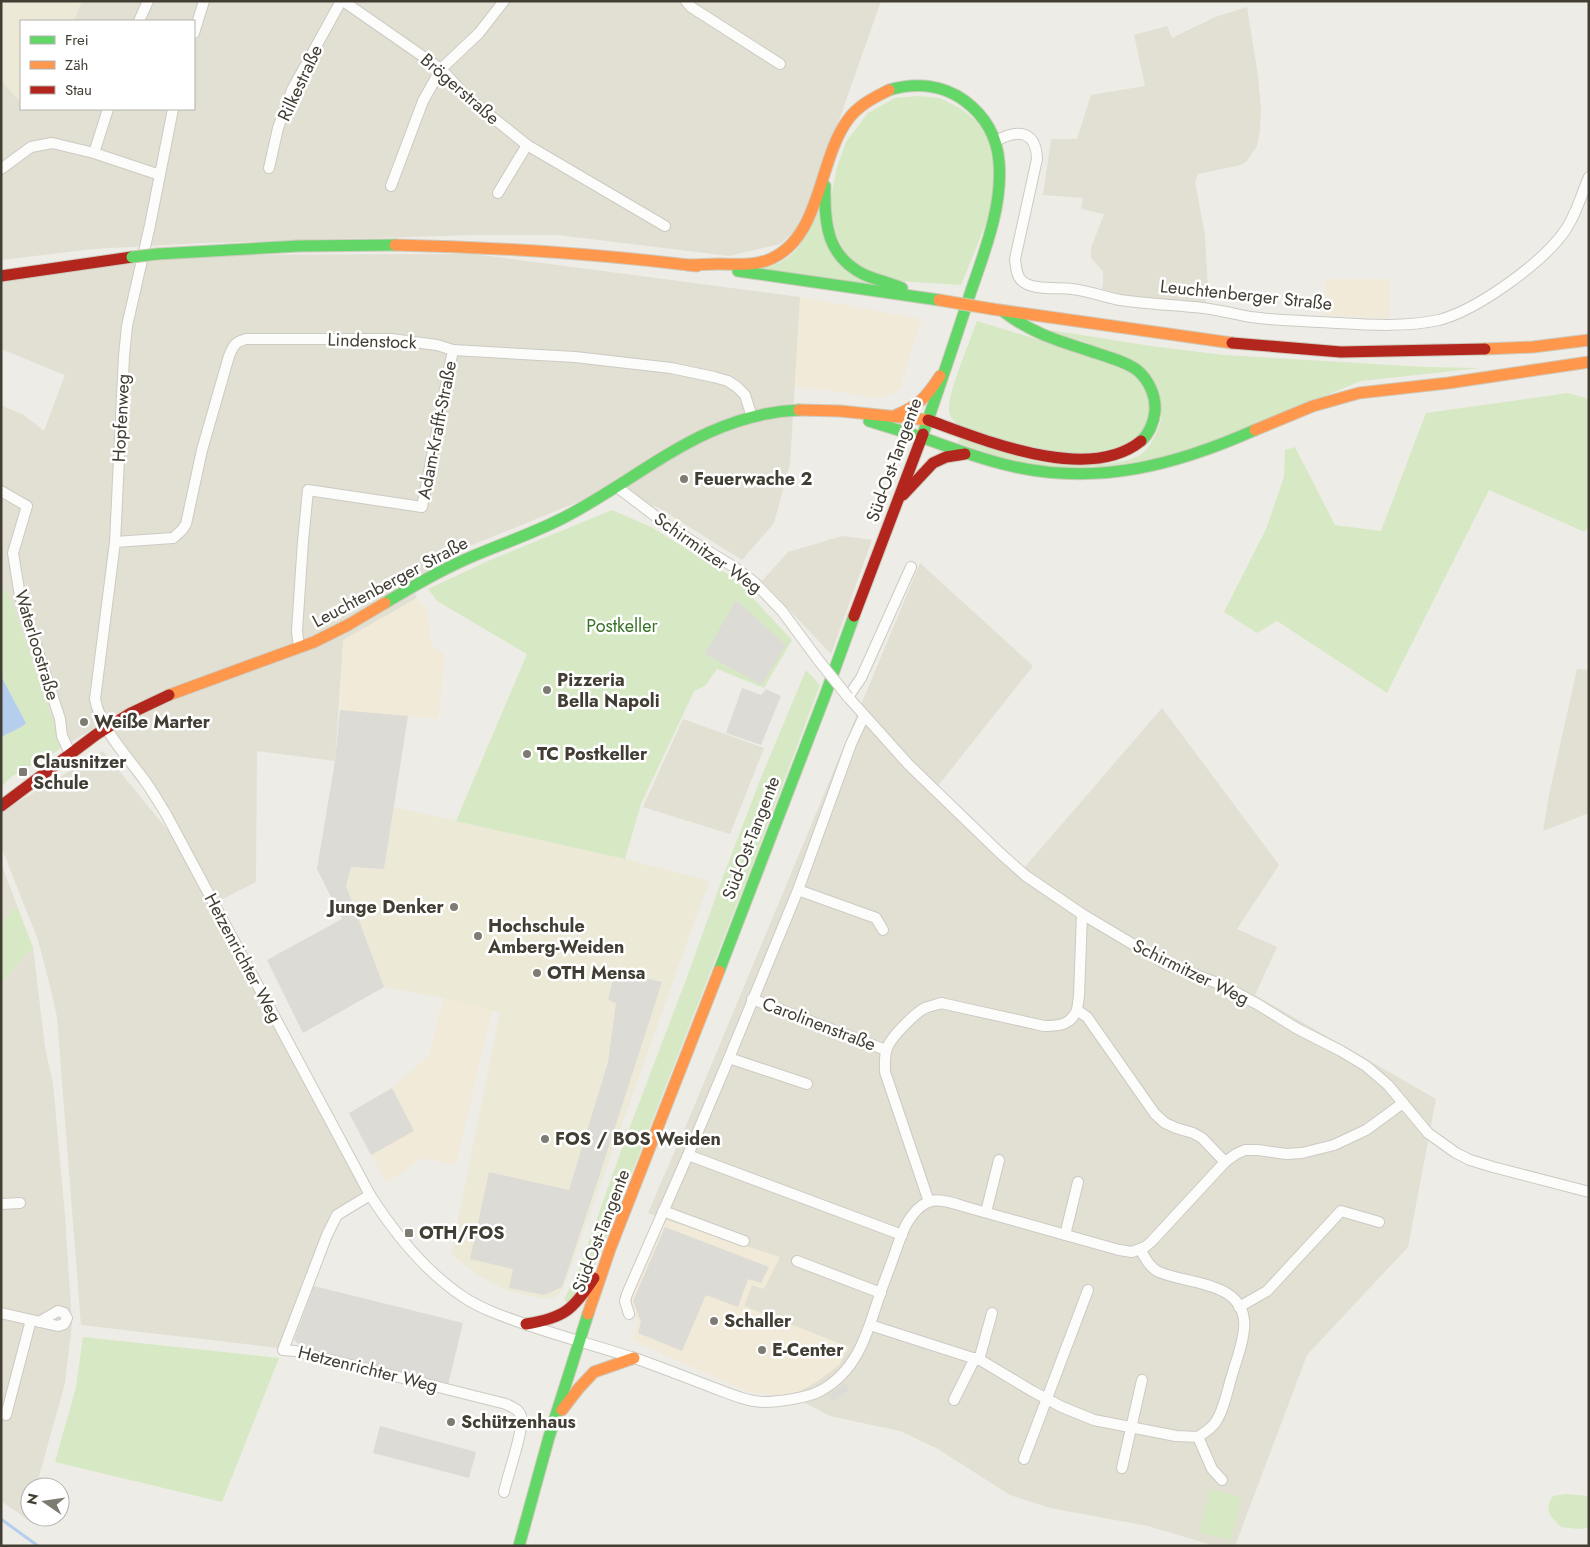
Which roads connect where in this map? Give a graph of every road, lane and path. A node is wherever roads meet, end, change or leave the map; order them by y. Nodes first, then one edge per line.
1 (148, 1) edge
2 (204, 1) edge
3 (342, 1) edge
4 (504, 1) edge
5 (686, 1) edge
6 (358, 5) edge
7 (139, 20) edge
8 (195, 30) edge
9 (780, 64) dead end
10 (442, 69) junction
11 (108, 110) edge
12 (173, 110) edge
13 (996, 141) junction
14 (527, 145) junction
15 (94, 153) junction
16 (826, 167) junction
17 (269, 168) dead end
18 (1, 169) edge
19 (160, 175) junction
20 (1589, 177) edge
21 (391, 186) dead end
22 (498, 193) dead end
23 (665, 226) dead end
24 (688, 265) junction
25 (1, 276) edge
26 (923, 298) junction
27 (996, 309) junction
28 (1589, 340) edge
29 (453, 350) junction
30 (1589, 362) edge
31 (945, 369) junction
32 (834, 411) junction
33 (894, 416) junction
34 (752, 417) junction
35 (928, 420) junction
36 (921, 437) junction
37 (967, 454) junction
38 (617, 487) junction
39 (1, 490) edge
40 (897, 501) junction
41 (115, 542) junction
42 (911, 567) dead end
43 (299, 648) junction
44 (848, 697) junction
45 (864, 716) junction
46 (106, 728) junction
47 (70, 753) junction
48 (1, 806) edge
49 (798, 890) junction
50 (1082, 914) junction
51 (883, 930) dead end
52 (752, 999) junction
53 (1077, 1010) junction
54 (886, 1050) junction
55 (729, 1058) junction
56 (807, 1084) dead end
57 (1403, 1104) junction
58 (688, 1155) junction
59 (999, 1160) dead end
60 (1225, 1162) junction
61 (1078, 1182) dead end
62 (1589, 1192) edge
63 (370, 1195) junction
64 (928, 1202) junction
65 (20, 1203) dead end
66 (1, 1204) edge
67 (663, 1211) junction
68 (986, 1212) junction
69 (1379, 1222) dead end
70 (902, 1235) junction
71 (1065, 1235) junction
72 (744, 1241) dead end
73 (1140, 1249) junction
74 (607, 1258) junction
75 (797, 1261) dead end
76 (1088, 1290) dead end
77 (881, 1293) junction
78 (1239, 1307) junction
79 (1, 1312) edge
80 (992, 1313) dead end
81 (629, 1314) dead end
82 (526, 1324) junction
83 (870, 1325) junction
84 (579, 1341) junction
85 (634, 1358) junction
86 (977, 1359) junction
87 (1142, 1380) dead end
88 (1047, 1399) junction
89 (954, 1400) dead end
90 (6, 1415) dead end
91 (555, 1419) junction
92 (1131, 1428) junction
93 (1198, 1437) junction
94 (1024, 1460) dead end
95 (1122, 1468) dead end
96 (1222, 1480) dead end
97 (504, 1492) dead end
98 (519, 1546) edge

1 - 7 street
2 - 8 street
3 - 6 street, Brögerstraße
3 - 17 street, Rilkestraße
4 - 10 street
5 - 9 street
6 - 10 street, Brögerstraße
10 - 14 street, Brögerstraße
10 - 21 street
11 - 15 street
12 - 19 street, Hopfenweg
13 - 16 main road
13 - 20 street, Leuchtenberger Straße
13 - 31 main road, Süd-Ost-Tangente
14 - 22 street
14 - 23 street, Brögerstraße
15 - 18 street
15 - 19 street
16 - 24 main road
16 - 26 main road
19 - 41 street, Hopfenweg
24 - 25 main road, bridge
24 - 26 main road
26 - 27 main road, bridge
27 - 28 main road
27 - 35 main road, Leuchtenberger Straße
29 - 34 street, Lindenstock
29 - 41 street, Lindenstock
29 - 43 street, Adam-Krafft-Straße
30 - 37 main road, Leuchtenberger Straße
31 - 33 main road
31 - 35 main road, Süd-Ost-Tangente
32 - 33 main road, Leuchtenberger Straße
32 - 34 main road, Leuchtenberger Straße
32 - 36 main road, Leuchtenberger Straße
33 - 35 main road, Leuchtenberger Straße
34 - 38 main road, Leuchtenberger Straße
35 - 36 main road, Süd-Ost-Tangente
36 - 37 main road, Leuchtenberger Straße
36 - 40 main road, Süd-Ost-Tangente
37 - 40 main road
38 - 43 main road, Leuchtenberger Straße
38 - 44 street, Schirmitzer Weg, bridge
39 - 47 street, Waterloostraße
40 - 74 main road, Süd-Ost-Tangente
41 - 46 street, Hopfenweg
42 - 44 street
43 - 46 main road, Leuchtenberger Straße
44 - 45 street, Schirmitzer Weg
45 - 49 street
45 - 50 street, Schirmitzer Weg
46 - 47 main road, Leuchtenberger Straße
46 - 63 street, Hetzenrichter Weg
47 - 48 main road, Leuchtenberger Straße
49 - 51 street
49 - 52 street
50 - 53 street
50 - 57 street, Schirmitzer Weg
52 - 54 street, Carolinenstraße
52 - 55 street
53 - 54 street
53 - 60 street
54 - 64 street
55 - 56 street
55 - 58 street
57 - 60 street
57 - 62 street, Schirmitzer Weg
58 - 67 street
58 - 70 street
59 - 68 street
60 - 73 street
61 - 71 street
63 - 82 street, Hetzenrichter Weg
63 - 97 street, Hetzenrichter Weg
64 - 68 street
64 - 70 street, Hetzenrichter Weg
65 - 66 street
67 - 72 street
67 - 81 street
68 - 71 street
69 - 78 street
70 - 77 street, Hetzenrichter Weg
71 - 73 street
73 - 78 street
74 - 82 main road
74 - 84 main road, Süd-Ost-Tangente
75 - 77 street
76 - 88 street
77 - 83 street, Hetzenrichter Weg
78 - 93 street
79 - 90 street
80 - 86 street
82 - 84 street, Hetzenrichter Weg
83 - 85 street, Hetzenrichter Weg
83 - 86 street
84 - 85 street, Hetzenrichter Weg
84 - 91 main road, Süd-Ost-Tangente
85 - 91 main road
86 - 88 street
86 - 89 street
87 - 92 street
88 - 92 street
88 - 94 street
91 - 98 main road, Süd-Ost-Tangente
92 - 93 street
92 - 95 street
93 - 96 street

